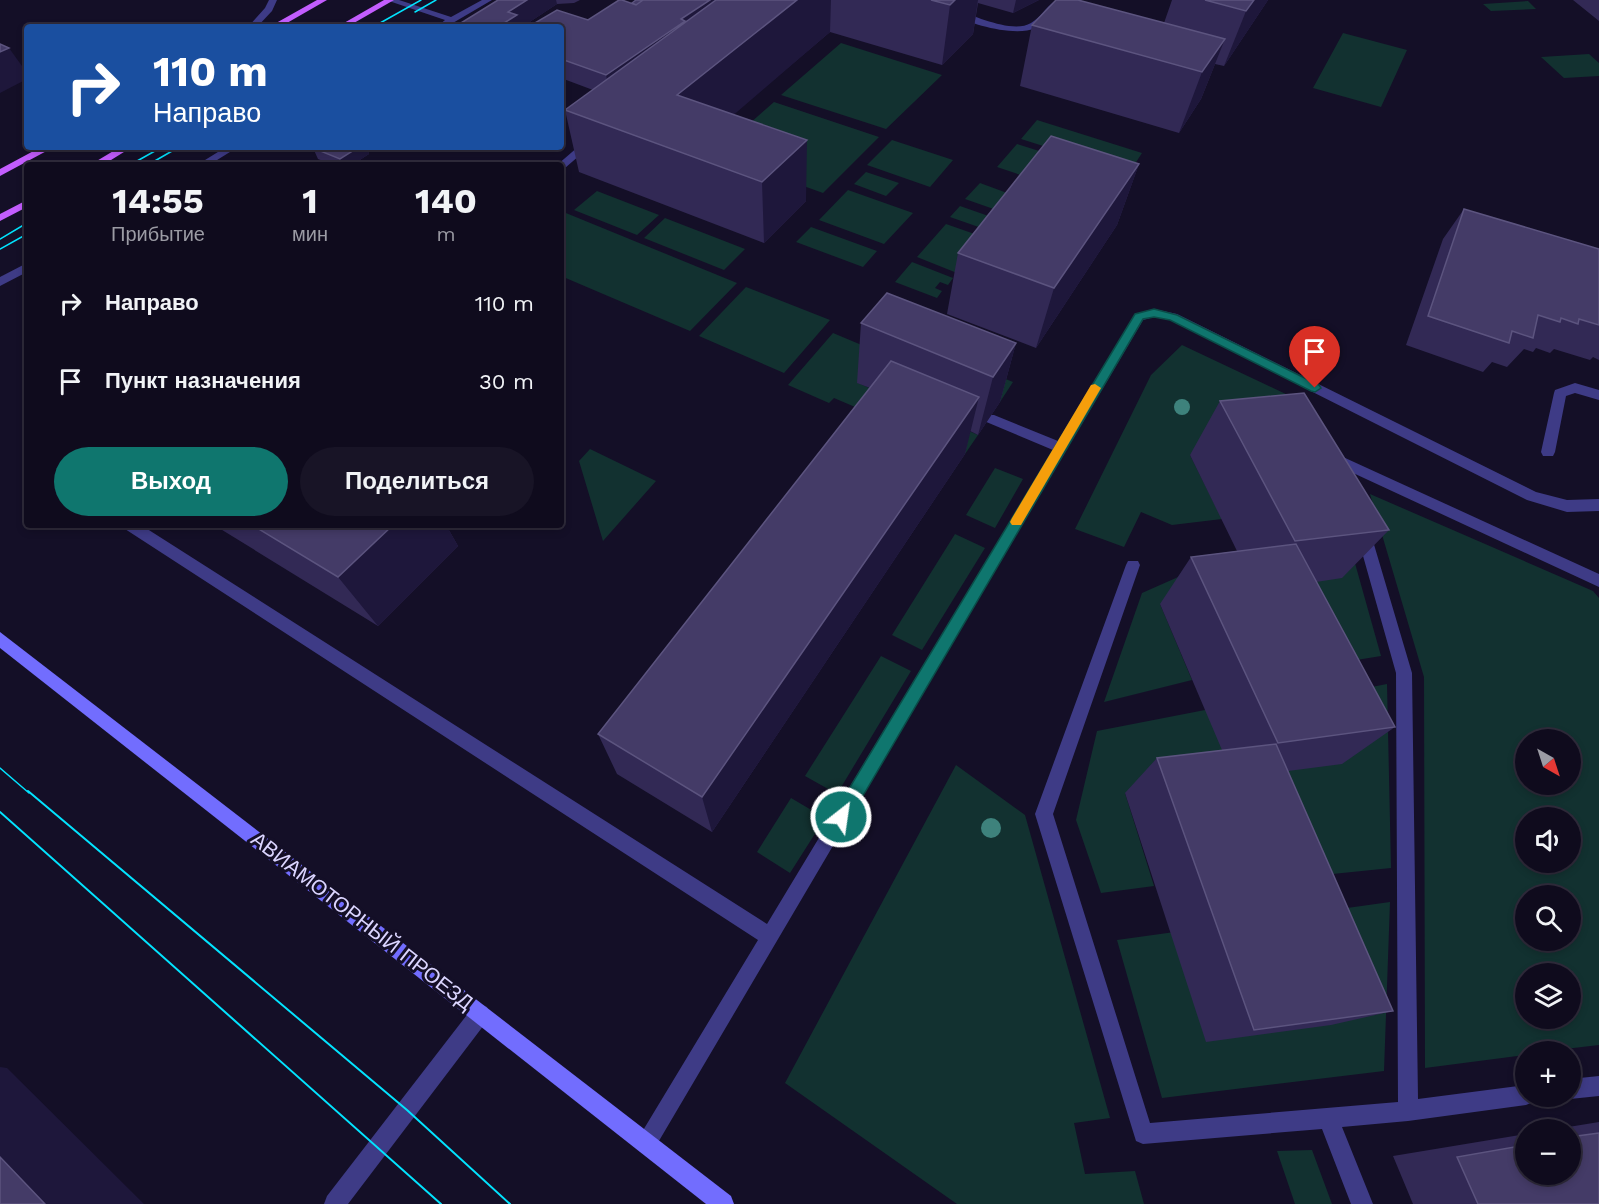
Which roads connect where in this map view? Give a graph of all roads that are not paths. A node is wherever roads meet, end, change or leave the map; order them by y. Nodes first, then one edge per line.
1 (273, 0) edge
2 (323, 0) edge
3 (390, 0) edge
4 (488, 0) edge
5 (1062, 0) edge
6 (953, 12) dead end
7 (452, 20) junction
8 (255, 24) edge
9 (279, 24) edge
10 (346, 24) edge
11 (446, 24) edge
12 (597, 137) edge
13 (43, 150) edge
14 (122, 150) edge
15 (228, 150) edge
16 (100, 162) edge
17 (207, 162) edge
18 (564, 164) edge
19 (0, 173) edge
20 (24, 205) edge
21 (0, 218) edge
22 (24, 269) edge
23 (0, 282) edge
24 (1599, 395) edge
25 (989, 418) edge
26 (1060, 447) junction
27 (1548, 452) dead end
28 (1348, 481) edge
29 (1599, 505) edge
30 (1359, 518) edge
31 (135, 528) edge
32 (1133, 565) dead end
33 (1599, 581) edge
34 (0, 639) edge
35 (770, 937) junction
36 (480, 1014) junction
37 (1599, 1086) edge
38 (1581, 1088) edge
39 (1515, 1096) edge
40 (1408, 1111) junction
41 (1328, 1118) junction
42 (646, 1144) junction
43 (335, 1204) edge
44 (723, 1204) edge
45 (1362, 1204) edge

1 - 8 street
2 - 9 main road
3 - 7 street
3 - 10 main road
4 - 7 street
5 - 6 street
7 - 11 street
12 - 18 street
13 - 19 main road
14 - 16 main road
15 - 17 street
20 - 21 main road
22 - 23 street
24 - 27 street
25 - 26 street
26 - 29 street
26 - 35 street
28 - 33 street
30 - 40 street
31 - 35 street
32 - 41 street
34 - 36 main road, АВИАМОТОРНЫЙ ПРОЕЗД
35 - 42 street
36 - 42 main road, АВИАМОТОРНЫЙ ПРОЕЗД
36 - 43 street
37 - 38 street
39 - 40 street
40 - 41 street
41 - 45 street
42 - 44 main road, АВИАМОТОРНЫЙ ПРОЕЗД

